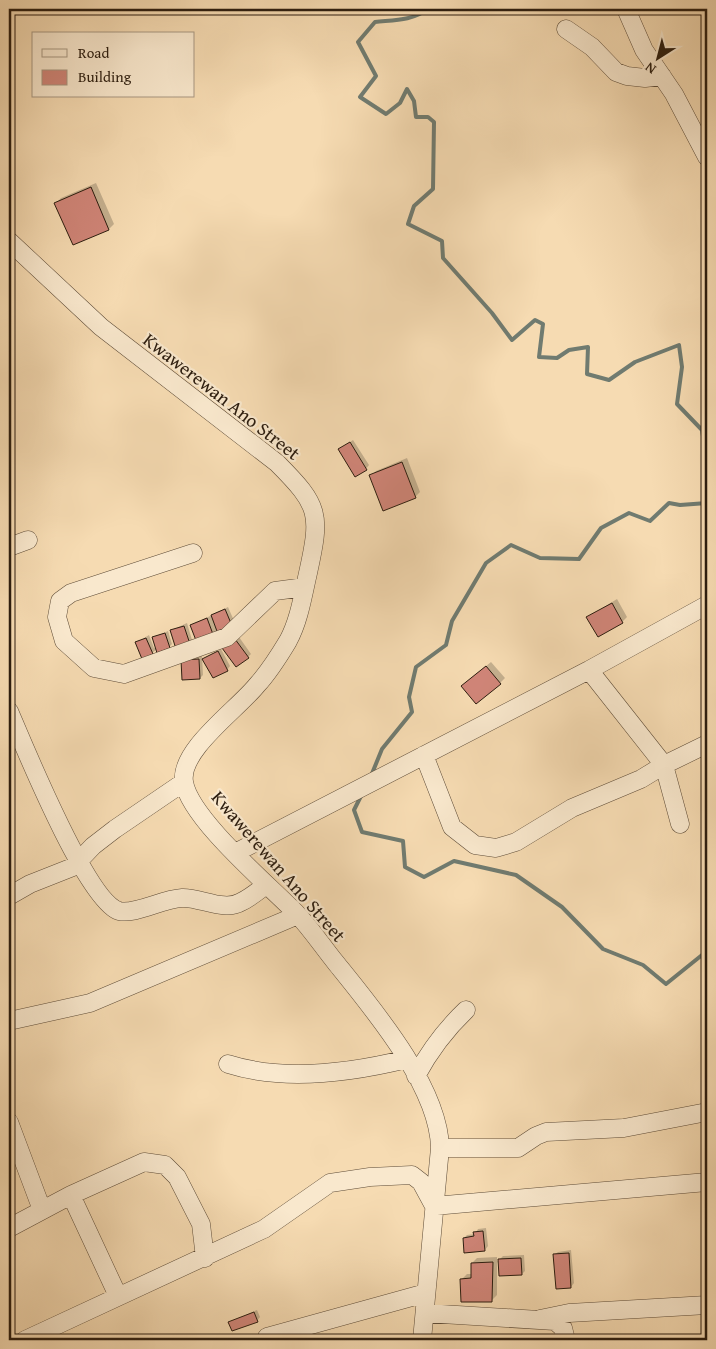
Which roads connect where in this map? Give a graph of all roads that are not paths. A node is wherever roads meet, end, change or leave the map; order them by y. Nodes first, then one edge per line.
1 (626, 9) edge
2 (566, 29) dead end
3 (662, 76) junction
4 (707, 156) edge
5 (9, 240) edge
6 (28, 540) dead end
7 (9, 547) edge
8 (193, 553) dead end
9 (305, 586) junction
10 (707, 605) edge
11 (589, 670) junction
12 (9, 711) edge
13 (707, 744) edge
14 (424, 755) junction
15 (664, 764) junction
16 (184, 782) junction
17 (680, 824) dead end
18 (235, 853) junction
19 (80, 861) junction
20 (266, 885) junction
21 (9, 896) edge
22 (298, 915) junction
23 (466, 1010) dead end
24 (9, 1021) edge
25 (407, 1059) junction
26 (228, 1064) dead end
27 (416, 1076) junction
28 (707, 1112) edge
29 (9, 1122) edge
30 (440, 1148) junction
31 (707, 1182) edge
32 (71, 1195) junction
33 (434, 1206) junction
34 (42, 1210) junction
35 (9, 1228) edge
36 (204, 1258) junction
37 (426, 1293) junction
38 (118, 1296) junction
39 (707, 1305) edge
40 (425, 1313) junction
41 (540, 1319) junction
42 (267, 1337) dead end
43 (25, 1340) edge
44 (422, 1340) edge
45 (566, 1340) edge

1 - 3 street
2 - 3 street
3 - 4 street
5 - 9 street, Kwawerewan Ano Street
6 - 7 street
8 - 9 street
9 - 16 street, Kwawerewan Ano Street
10 - 11 street
11 - 14 street
11 - 15 street
12 - 19 street
13 - 15 street
14 - 15 street
14 - 18 street
15 - 17 street
16 - 18 street, Kwawerewan Ano Street
16 - 19 street
18 - 20 street, Kwawerewan Ano Street
19 - 20 street
19 - 21 street
20 - 22 street, Kwawerewan Ano Street
22 - 24 street
22 - 25 street, Kwawerewan Ano Street
23 - 27 street
25 - 26 street
25 - 27 street, Kwawerewan Ano Street
27 - 30 street, Kwawerewan Ano Street
28 - 30 street
29 - 34 street
30 - 33 street, Kwawerewan Ano Street
31 - 33 street
32 - 34 street
32 - 36 street
32 - 38 street
33 - 36 street
33 - 37 street, Kwawerewan Ano Street
34 - 35 street
36 - 38 street
37 - 40 street, Kwawerewan Ano Street
37 - 42 street
38 - 43 street
39 - 41 street
40 - 41 street
40 - 44 street, Kwawerewan Ano Street
41 - 45 street

